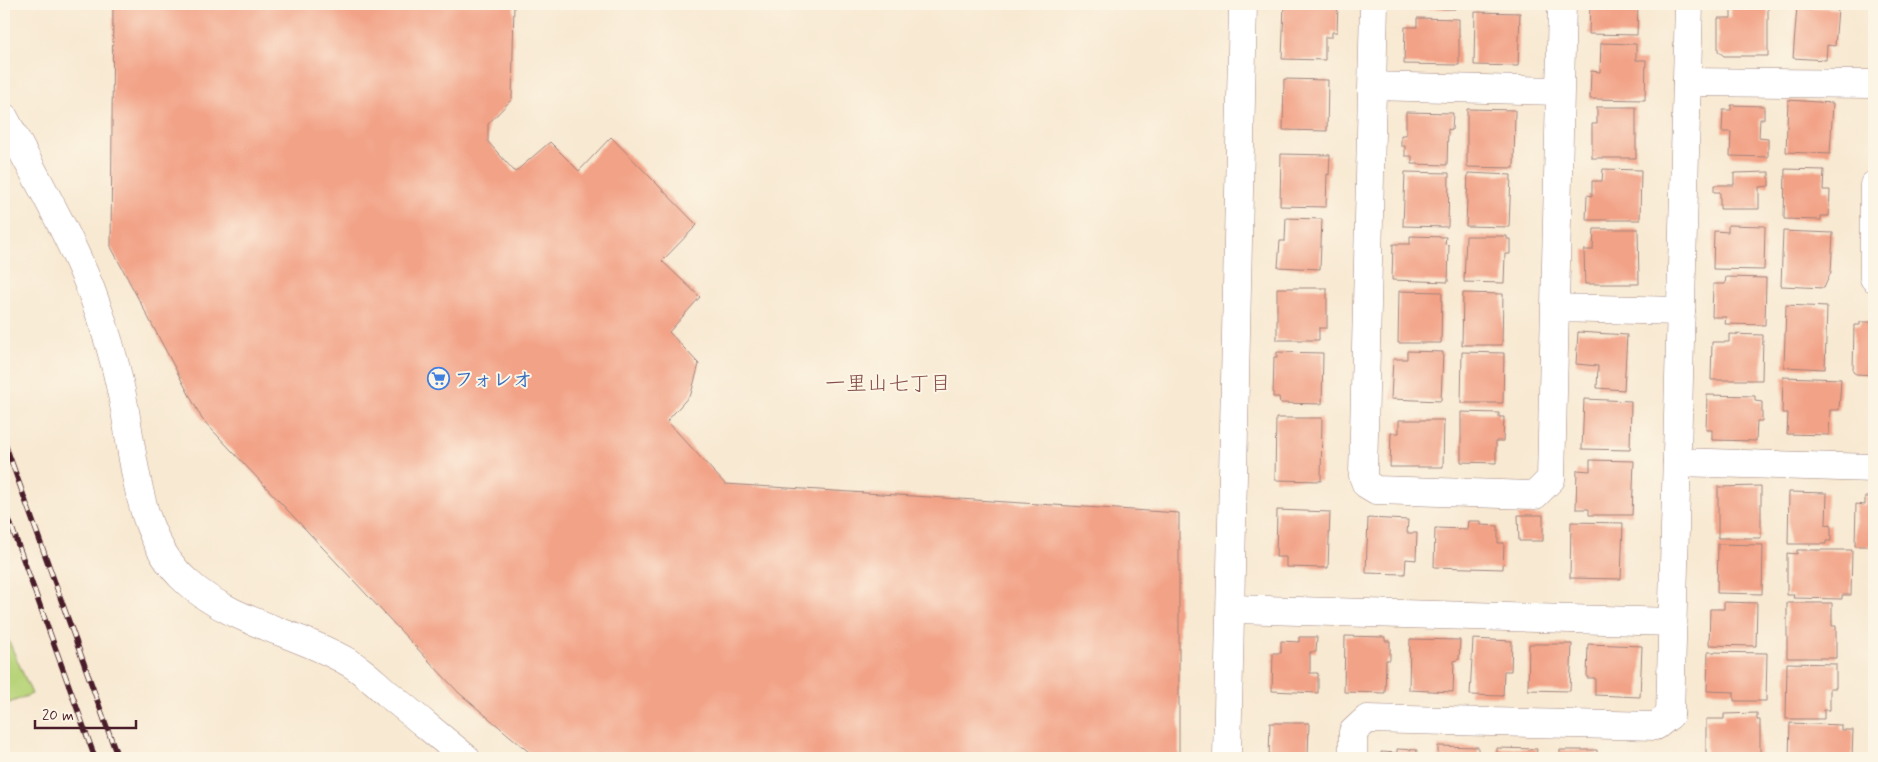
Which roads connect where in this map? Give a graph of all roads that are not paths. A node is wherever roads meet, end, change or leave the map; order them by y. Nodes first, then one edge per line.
1 (1243, 4) edge
2 (1374, 4) edge
3 (1562, 4) edge
4 (1689, 4) edge
5 (1686, 82) junction
6 (1874, 84) edge
7 (1372, 86) junction
8 (1560, 91) junction
9 (4, 117) edge
10 (1874, 186) edge
11 (1874, 278) edge
12 (1555, 308) junction
13 (1681, 311) junction
14 (1677, 462) junction
15 (1874, 468) edge
16 (1232, 609) junction
17 (1672, 622) junction
18 (466, 758) edge
19 (1227, 758) edge
20 (1353, 758) edge

1 - 16 street
2 - 7 street
3 - 8 street
4 - 5 street
5 - 6 street
5 - 13 street
7 - 8 street
7 - 12 street
8 - 12 street
9 - 18 street
10 - 11 street
12 - 13 street
13 - 14 street
14 - 15 street
14 - 17 street
16 - 17 street
16 - 19 street
17 - 20 street

